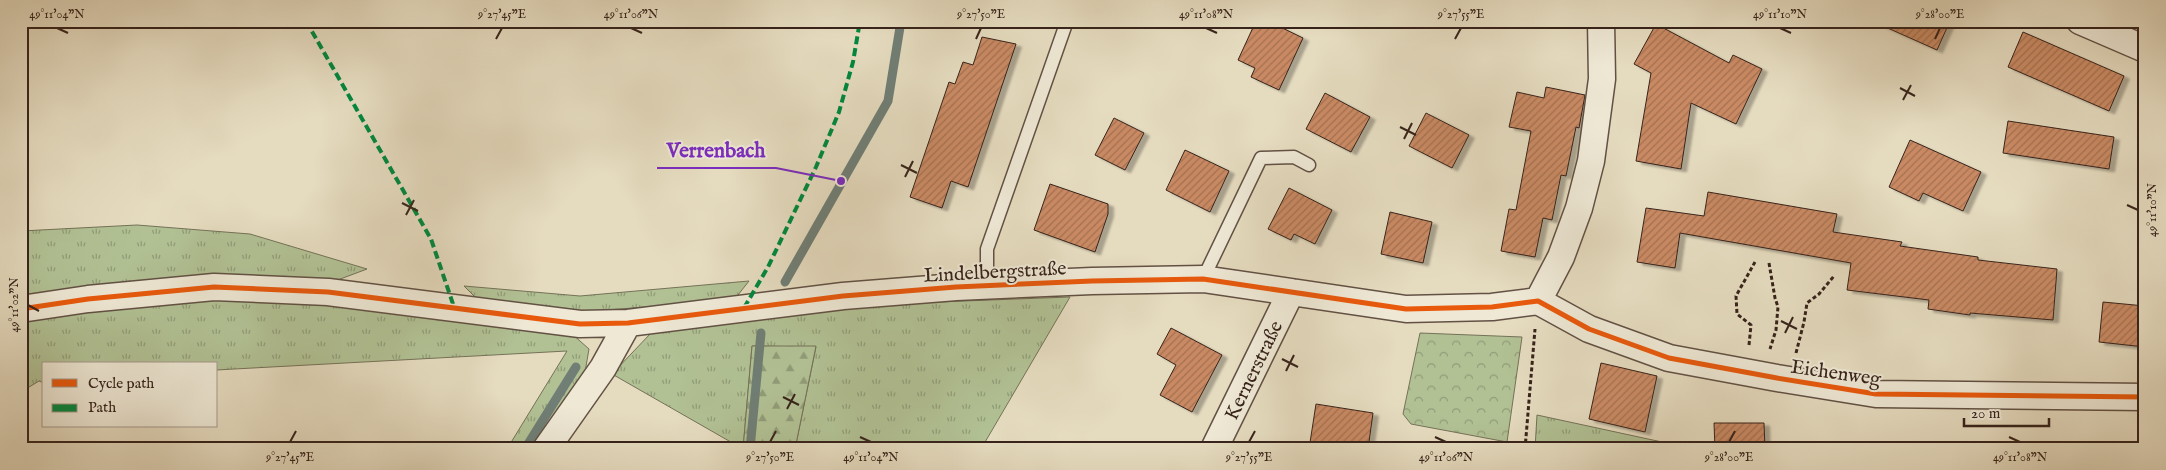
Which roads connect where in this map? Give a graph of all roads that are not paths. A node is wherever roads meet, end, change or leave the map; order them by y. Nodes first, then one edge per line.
1 (1067, 21) edge
2 (1601, 21) edge
3 (2080, 21) edge
4 (2145, 49) edge
5 (1309, 165) dead end
6 (1203, 279) junction
7 (987, 285) junction
8 (1291, 292) junction
9 (1538, 301) junction
10 (21, 309) edge
11 (628, 323) junction
12 (2145, 396) edge
13 (546, 449) edge
14 (1214, 449) edge

1 - 7 lane, Lindelbergstraße
2 - 9 street
3 - 4 street
5 - 6 lane
6 - 7 street, Lindelbergstraße
6 - 8 street, Lindelbergstraße
7 - 11 street, Lindelbergstraße
8 - 9 street, Lindelbergstraße
8 - 14 street, Kernerstraße
9 - 12 street, Eichenweg
10 - 11 street, Lindelbergstraße
11 - 13 street

